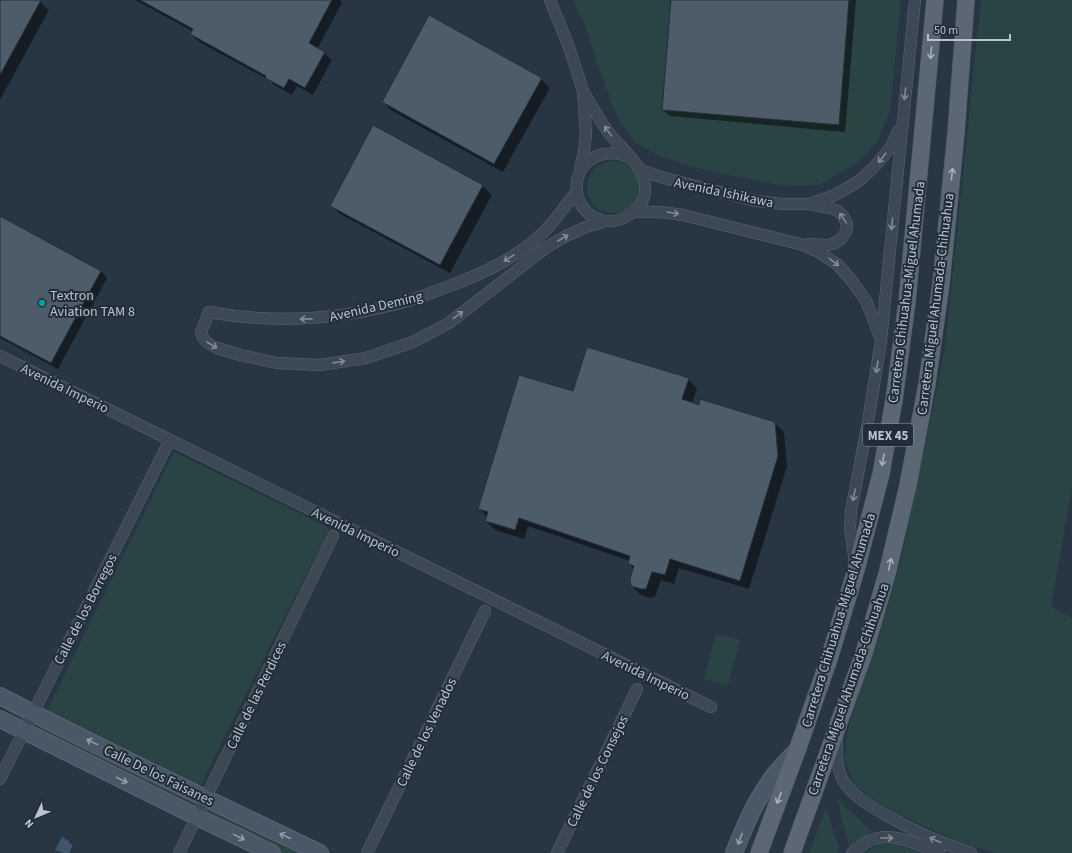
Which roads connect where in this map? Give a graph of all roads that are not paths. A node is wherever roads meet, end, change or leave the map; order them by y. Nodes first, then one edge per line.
1 (550, 0) edge
2 (915, 0) edge
3 (935, 0) edge
4 (966, 0) edge
5 (583, 91) junction
6 (902, 125) junction
7 (633, 161) junction
8 (640, 170) junction
9 (580, 171) junction
10 (576, 192) junction
11 (809, 204) junction
12 (634, 212) junction
13 (606, 221) junction
14 (800, 244) junction
15 (881, 341) junction
16 (0, 356) edge
17 (170, 440) junction
18 (333, 536) dead end
19 (856, 570) junction
20 (485, 611) dead end
21 (637, 689) dead end
22 (0, 696) edge
23 (711, 707) dead end
24 (33, 713) junction
25 (0, 719) edge
26 (838, 724) junction
27 (24, 731) junction
28 (798, 748) junction
29 (0, 779) edge
30 (206, 799) junction
31 (197, 817) junction
32 (179, 853) edge
33 (272, 853) edge
34 (320, 853) edge
35 (367, 853) edge
36 (557, 853) edge
37 (734, 853) edge
38 (759, 853) edge
39 (792, 853) edge
40 (852, 853) edge
41 (940, 853) edge
42 (971, 853) edge

1 - 5 street
2 -> 6 street
3 -> 19 main road, Carretera Chihuahua-Miguel Ahumada / MEX 45
26 -> 4 main road, Carretera Miguel Ahumada-Chihuahua / MEX 45
7 -> 5 street
5 - 9 street
6 -> 11 street
6 -> 15 street
7 - 8 street
7 - 9 street
8 - 11 street, Avenida Ishikawa
8 - 12 street
9 - 10 street
10 - 13 street
10 -> 13 street, Avenida Deming
14 -> 11 street
12 - 13 street
12 -> 14 street
14 -> 15 street
15 -> 19 street
16 - 17 street, Avenida Imperio
17 - 23 street, Avenida Imperio
17 - 24 street, Calle de los Borregos
18 - 30 street, Calle de las Perdices
19 - 28 main road, Carretera Chihuahua-Miguel Ahumada / MEX 45
20 - 35 street, Calle de los Venados
21 - 36 street, Calle de los Consejos
22 - 24 street, Calle De los Faisanes
24 - 27 street, Calle de los Borregos
30 -> 24 street, Calle De los Faisanes
25 - 27 street, Calle De los Faisanes
26 - 39 main road, Carretera Miguel Ahumada-Chihuahua / MEX 45
42 -> 26 street
27 - 29 street, Calle de los Borregos
27 -> 31 street, Calle De los Faisanes
28 -> 37 street
28 -> 38 main road, Carretera Chihuahua-Miguel Ahumada / MEX 45
30 - 31 street, Calle de las Perdices
34 -> 30 street, Calle De los Faisanes
31 - 32 street, Calle de las Perdices
31 -> 33 street, Calle De los Faisanes
40 -> 41 street

